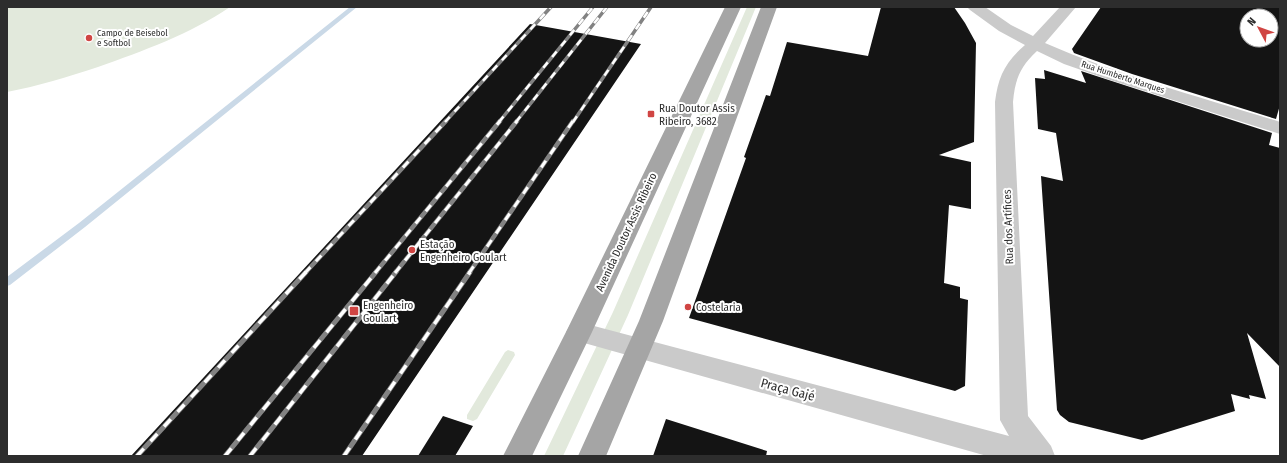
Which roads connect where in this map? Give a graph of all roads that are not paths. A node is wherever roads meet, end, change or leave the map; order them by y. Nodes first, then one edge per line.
1 (733, 7) edge
2 (770, 7) edge
3 (975, 7) edge
4 (1068, 7) edge
5 (1035, 44) junction
6 (1280, 128) edge
7 (579, 332) junction
8 (639, 349) junction
9 (1014, 420) junction
10 (996, 451) edge
11 (517, 456) edge
12 (592, 456) edge
13 (1035, 456) edge
14 (1041, 456) edge

1 - 7 main road, Avenida Doutor Assis Ribeiro
2 - 8 main road
3 - 5 street, Rua Humberto Marques
4 - 5 street, Rua dos Artífices
5 - 6 street, Rua Humberto Marques
5 - 9 street, Rua dos Artífices
7 - 8 street, Praça Gajé
7 - 11 main road, Avenida Doutor Assis Ribeiro
8 - 10 street, Praça Gajé
8 - 12 main road
9 - 10 street
9 - 14 street
10 - 13 street, Praça Gajé

